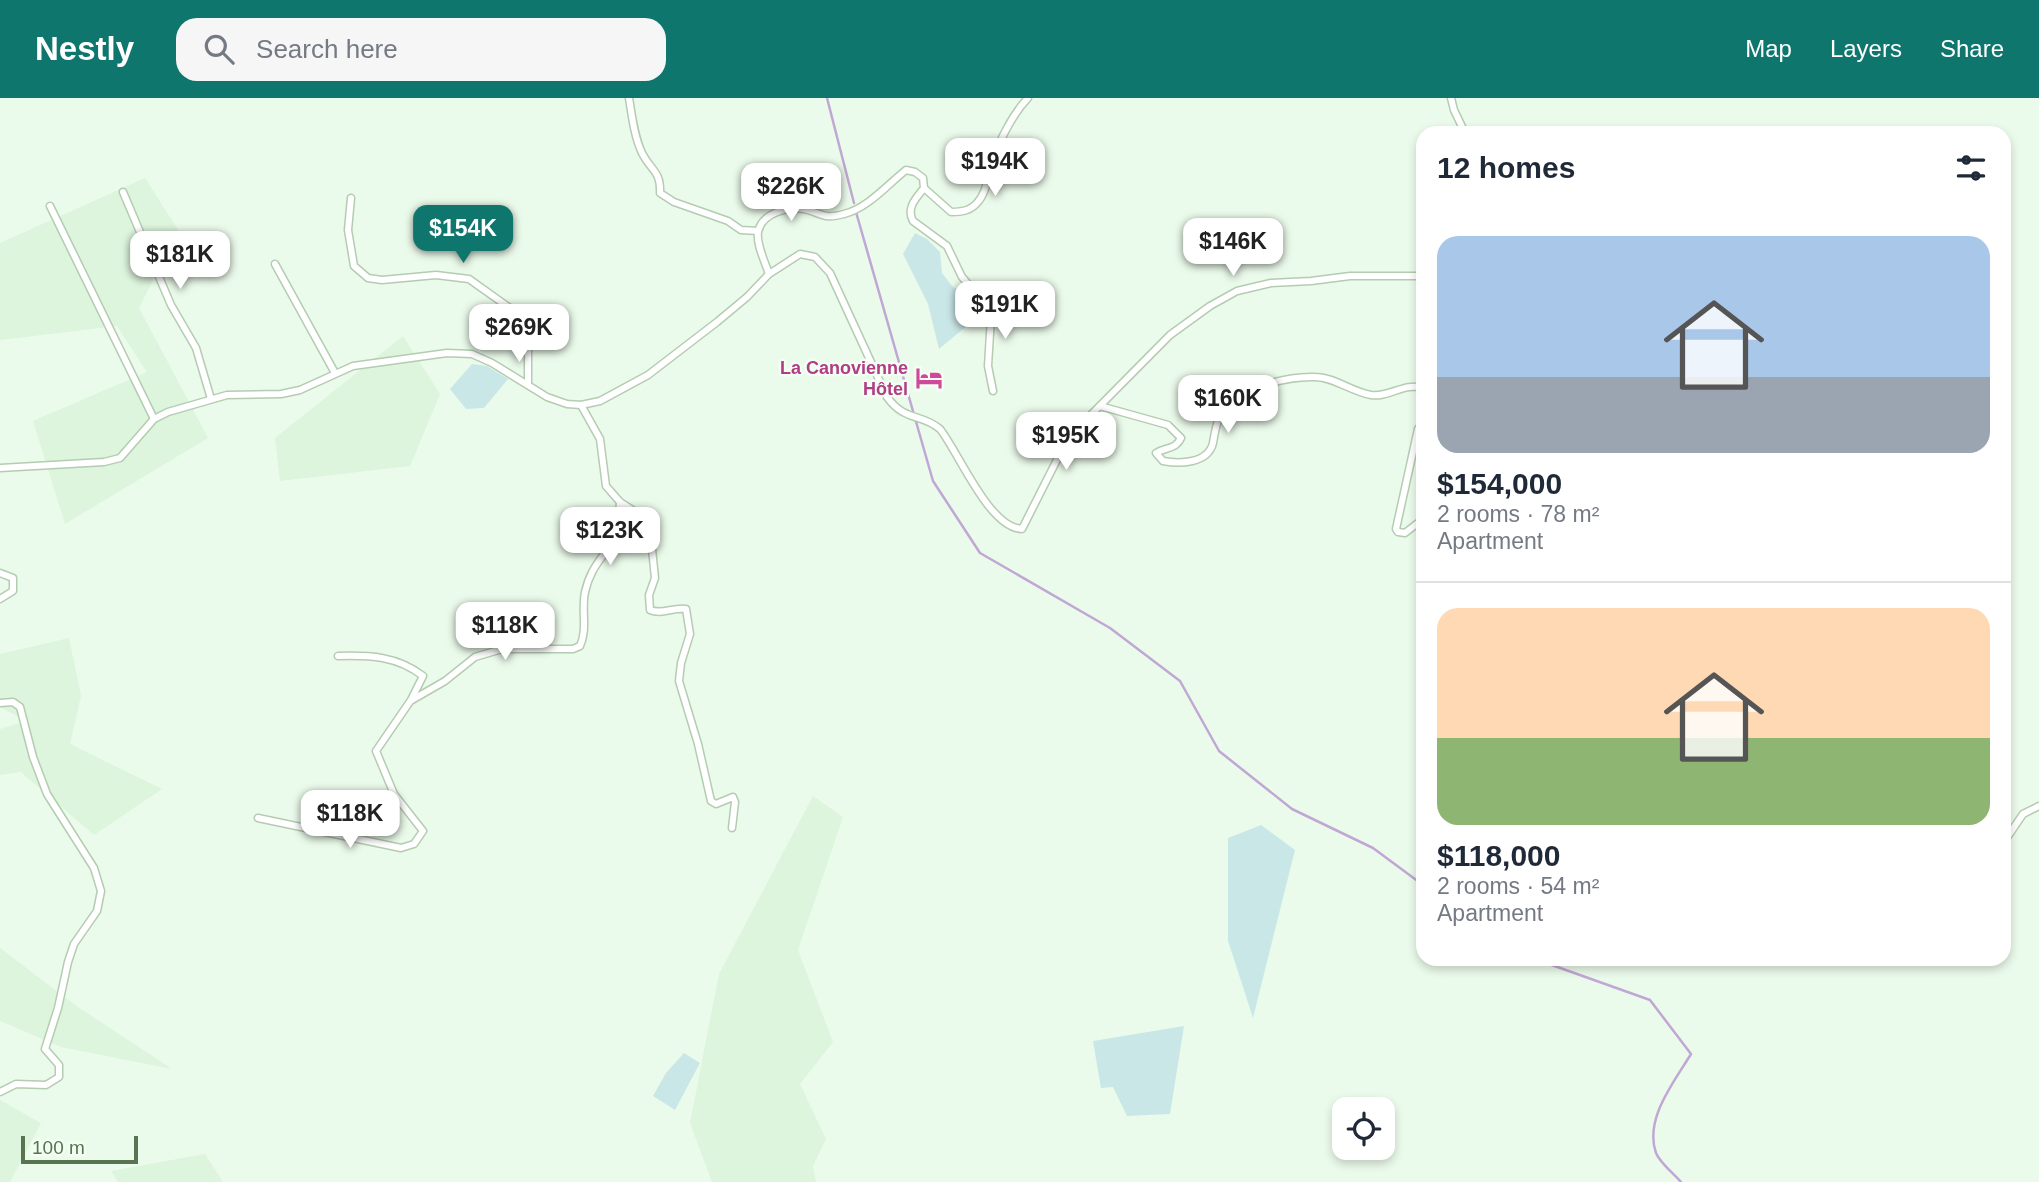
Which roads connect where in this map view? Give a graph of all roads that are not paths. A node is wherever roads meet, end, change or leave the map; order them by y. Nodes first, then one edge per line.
1 (629, 98) edge
2 (1028, 98) edge
3 (1451, 98) edge
4 (1462, 126) edge
5 (924, 188) junction
6 (123, 192) dead end
7 (351, 198) dead end
8 (50, 206) dead end
9 (758, 231) junction
10 (275, 264) dead end
11 (769, 274) junction
12 (1416, 276) edge
13 (335, 373) junction
14 (528, 384) junction
15 (1416, 388) edge
16 (993, 391) dead end
17 (211, 399) junction
18 (581, 405) junction
19 (1100, 406) junction
20 (154, 419) junction
21 (1416, 438) edge
22 (0, 468) edge
23 (620, 502) junction
24 (1416, 524) edge
25 (0, 573) edge
26 (0, 599) edge
27 (338, 656) dead end
28 (411, 701) junction
29 (0, 703) edge
30 (2039, 806) edge
31 (258, 818) dead end
32 (732, 828) dead end
33 (2011, 832) edge
34 (0, 1092) edge

1 - 9 street
2 - 5 street
3 - 4 street
5 - 9 street
5 - 16 street
6 - 17 street
7 - 14 street
8 - 20 street
9 - 11 street
10 - 13 street
11 - 18 street
11 - 19 street
12 - 19 street
13 - 14 street
13 - 17 street
14 - 18 street
15 - 19 street
17 - 20 street
18 - 23 street
20 - 22 street
21 - 24 street
23 - 28 street
23 - 32 street
25 - 26 street
27 - 28 street
28 - 31 street
29 - 34 street
30 - 33 street

